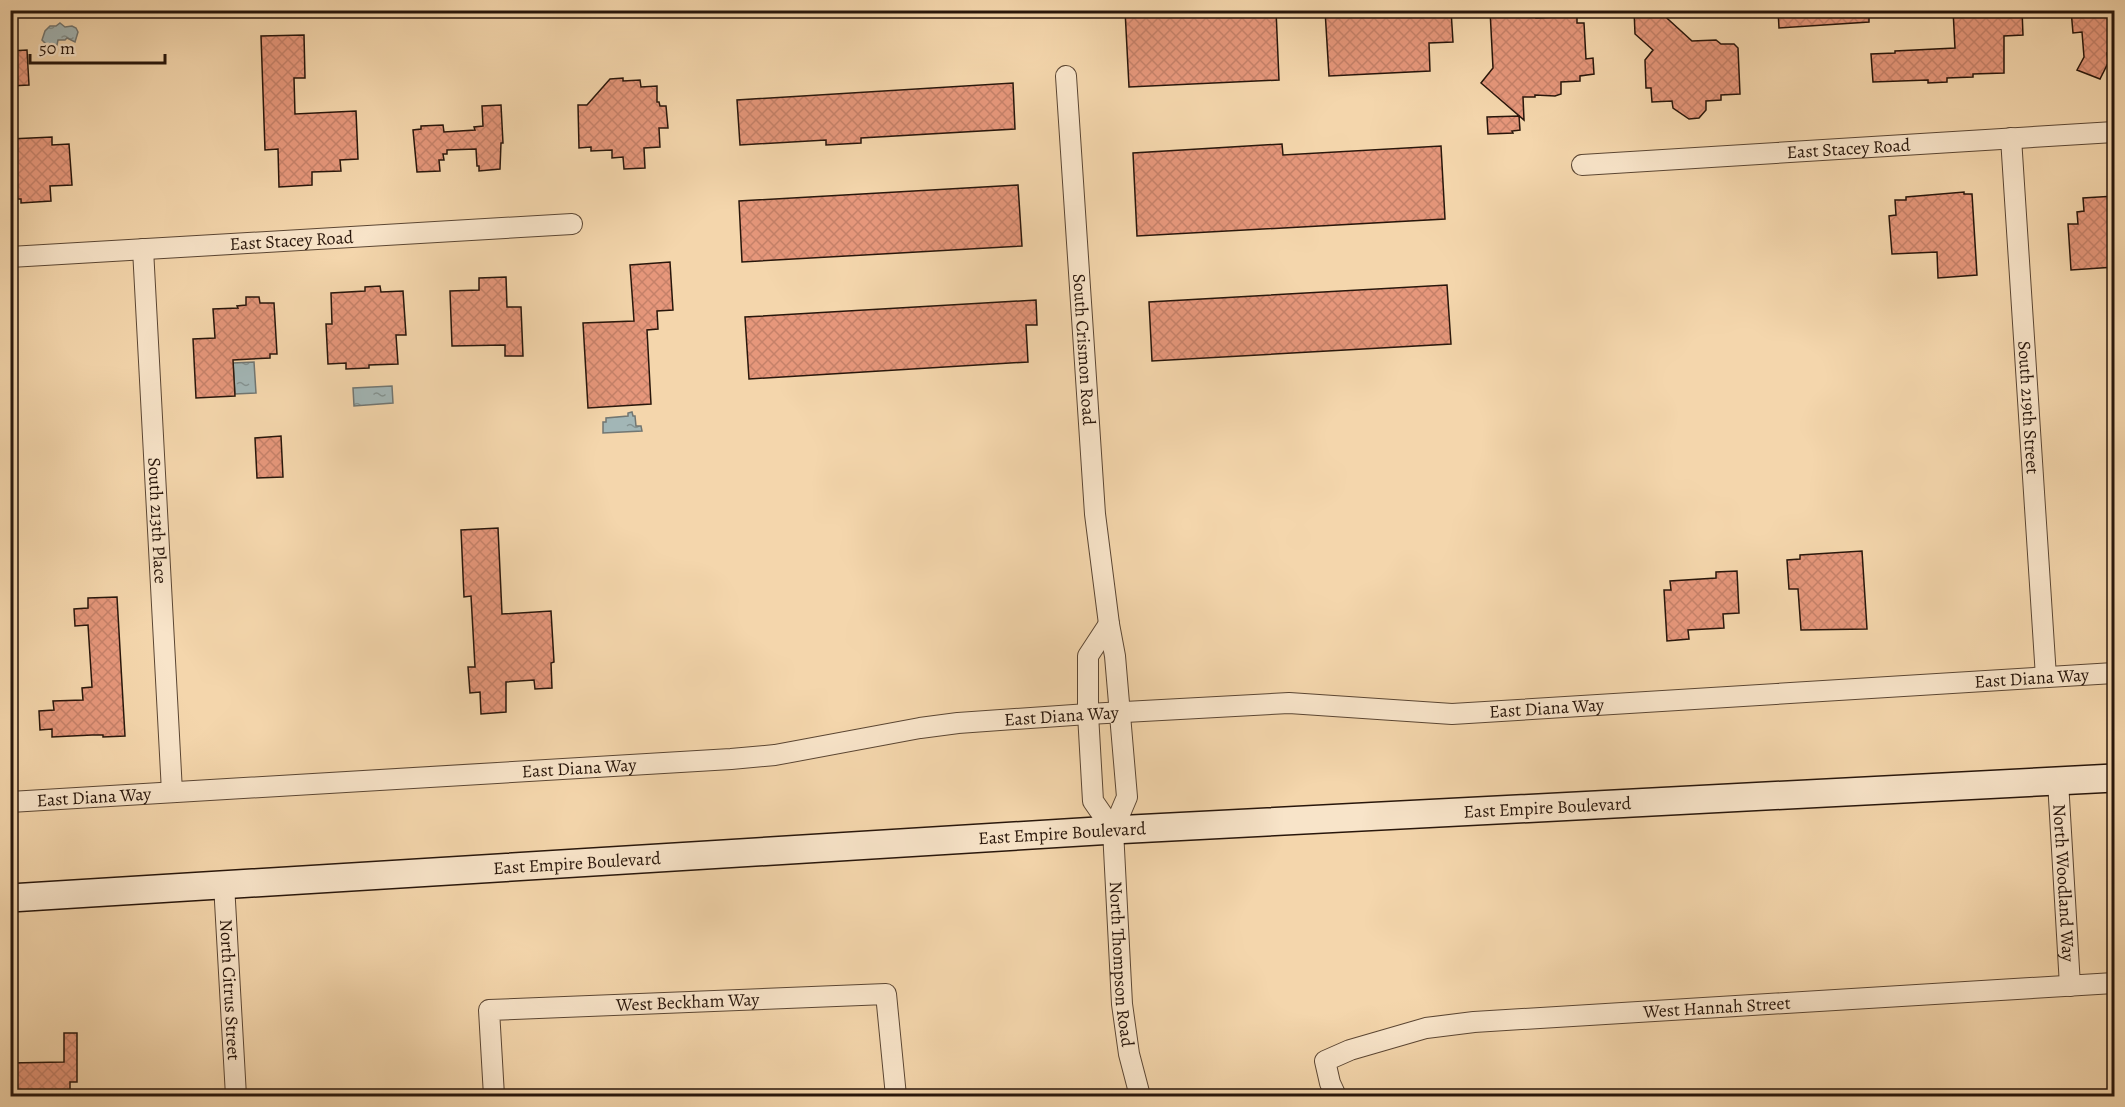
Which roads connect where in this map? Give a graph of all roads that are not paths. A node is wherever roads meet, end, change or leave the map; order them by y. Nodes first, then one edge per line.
1 (1066, 76) dead end
2 (2115, 132) edge
3 (2011, 138) junction
4 (1582, 165) dead end
5 (572, 224) dead end
6 (143, 249) junction
7 (10, 257) edge
8 (1108, 624) junction
9 (2115, 673) edge
10 (2046, 677) junction
11 (1119, 712) junction
12 (1088, 714) junction
13 (2115, 778) edge
14 (2058, 781) junction
15 (172, 792) junction
16 (10, 802) edge
17 (1113, 830) junction
18 (224, 884) junction
19 (10, 898) edge
20 (2115, 983) edge
21 (2070, 986) junction
22 (236, 1096) edge
23 (494, 1096) edge
24 (896, 1096) edge
25 (1140, 1096) edge
26 (1336, 1096) edge

1 - 8 street, South Crismon Road
2 - 3 street, East Stacey Road
3 - 4 street, East Stacey Road
3 - 10 street, South 219th Street
5 - 6 street, East Stacey Road
6 - 7 street, East Stacey Road
6 - 15 street, South 213th Place
8 - 11 street, South Crismon Road
8 - 12 street
9 - 10 street, East Diana Way
10 - 11 street, East Diana Way
11 - 12 street, East Diana Way
11 - 17 street, South Crismon Road
12 - 15 street, East Diana Way
12 - 17 street
13 - 14 street, East Empire Boulevard
14 - 17 street, East Empire Boulevard
14 - 21 street, North Woodland Way
15 - 16 street, East Diana Way
17 - 18 street, East Empire Boulevard
17 - 25 street, North Thompson Road
18 - 19 street, East Empire Boulevard
18 - 22 street, North Citrus Street
20 - 21 street, West Hannah Street
21 - 26 street, West Hannah Street
23 - 24 street, West Beckham Way

